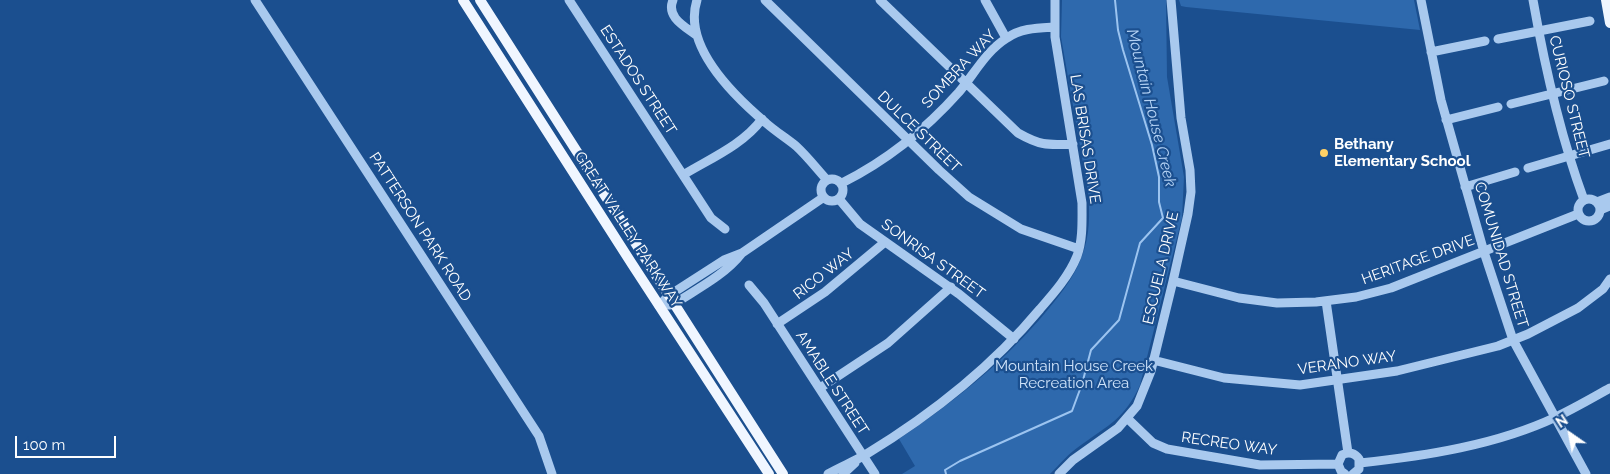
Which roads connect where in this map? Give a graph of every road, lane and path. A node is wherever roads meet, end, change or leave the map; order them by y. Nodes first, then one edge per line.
1 (255, 0) edge
2 (464, 0) edge
3 (480, 0) edge
4 (569, 0) edge
5 (673, 0) edge
6 (697, 0) edge
7 (765, 0) edge
8 (880, 0) edge
9 (985, 0) edge
10 (1055, 0) edge
11 (1171, 0) edge
12 (1421, 0) edge
13 (1533, 0) edge
14 (1606, 0) edge
15 (1590, 21) dead end
16 (1610, 23) edge
17 (1055, 27) junction
18 (1539, 31) junction
19 (696, 35) junction
20 (1006, 38) junction
21 (1498, 39) dead end
22 (1485, 41) dead end
23 (1431, 52) junction
24 (1604, 81) dead end
25 (965, 83) junction
26 (1552, 94) junction
27 (1511, 104) dead end
28 (1498, 107) dead end
29 (762, 119) junction
30 (1446, 120) junction
31 (908, 140) junction
32 (1073, 144) junction
33 (1610, 144) edge
34 (1569, 156) junction
35 (1528, 168) dead end
36 (1515, 172) dead end
37 (683, 175) junction
38 (827, 180) junction
39 (842, 183) junction
40 (1465, 187) junction
41 (824, 197) junction
42 (1610, 197) edge
43 (839, 198) junction
44 (1584, 200) junction
45 (1598, 206) junction
46 (1610, 206) edge
47 (1578, 214) junction
48 (725, 229) dead end
49 (885, 242) junction
50 (1079, 248) junction
51 (1484, 252) junction
52 (1610, 279) edge
53 (1173, 280) junction
54 (749, 286) dead end
55 (950, 287) junction
56 (671, 300) junction
57 (1326, 301) junction
58 (659, 306) junction
59 (777, 324) junction
60 (1014, 339) junction
61 (1513, 340) junction
62 (1153, 360) junction
63 (1336, 380) junction
64 (820, 388) junction
65 (1610, 388) edge
66 (1556, 417) junction
67 (1127, 418) junction
68 (1348, 453) junction
69 (863, 456) junction
70 (1360, 463) junction
71 (1338, 464) junction
72 (1269, 469) edge
73 (552, 474) edge
74 (769, 474) edge
75 (783, 474) edge
76 (828, 474) edge
77 (843, 474) edge
78 (875, 474) edge
79 (1059, 474) edge
80 (1345, 474) edge
81 (1353, 474) edge
82 (1586, 474) edge

1 - 73 street, PATTERSON PARK ROAD
2 - 58 main road, GREAT VALLEY PARKWAY
3 - 56 main road, GREAT VALLEY PARKWAY
4 - 37 street, ESTADOS STREET
5 - 19 street
6 - 19 street
7 - 31 street, DULCE STREET
8 - 25 street
9 - 20 street
10 - 17 street, LAS BRISAS DRIVE
11 - 53 street, ESCUELA DRIVE
12 - 23 street, COMUNIDAD STREET
13 - 18 street, CURIOSO STREET
14 - 16 main road
15 - 18 street
17 - 20 street, SOMBRA WAY
17 - 32 street, LAS BRISAS DRIVE
18 - 21 street
18 - 26 street, CURIOSO STREET
19 - 29 street
20 - 25 street, SOMBRA WAY
22 - 23 street
23 - 30 street, COMUNIDAD STREET
24 - 26 street
25 - 31 street, SOMBRA WAY
25 - 32 street
26 - 27 street
26 - 34 street, CURIOSO STREET
28 - 30 street
29 - 37 street
29 - 38 street
30 - 40 street, COMUNIDAD STREET
31 - 39 street, SOMBRA WAY
31 - 50 street, DULCE STREET
32 - 50 street, LAS BRISAS DRIVE
33 - 34 street
34 - 35 street
34 - 44 street, CURIOSO STREET
36 - 40 street
37 - 48 street, ESTADOS STREET
38 - 39 street
38 - 41 street
39 - 43 street
40 - 51 street, COMUNIDAD STREET
41 - 43 street
41 - 56 street
42 - 45 street, HERITAGE DRIVE
43 - 49 street, SONRISA STREET
44 - 45 street, HERITAGE DRIVE
44 - 47 street
45 - 46 street, HERITAGE DRIVE
45 - 47 street, HERITAGE DRIVE
47 - 51 street, HERITAGE DRIVE
49 - 55 street, SONRISA STREET
49 - 59 street, RICO WAY
50 - 60 street, LAS BRISAS DRIVE
51 - 57 street, HERITAGE DRIVE
51 - 61 street, COMUNIDAD STREET
52 - 61 street, VERANO WAY
53 - 57 street, HERITAGE DRIVE
53 - 62 street, ESCUELA DRIVE
54 - 59 street, AMABLE STREET
55 - 60 street, SONRISA STREET
55 - 64 street
56 - 58 street
56 - 75 main road, GREAT VALLEY PARKWAY
57 - 63 street
58 - 74 main road, GREAT VALLEY PARKWAY
59 - 64 street, AMABLE STREET
60 - 69 street, LAS BRISAS DRIVE
61 - 63 street, VERANO WAY
61 - 66 street, COMUNIDAD STREET
62 - 63 street, VERANO WAY
62 - 67 street, ESCUELA DRIVE
63 - 68 street
64 - 69 street, AMABLE STREET
65 - 66 street
66 - 70 street
66 - 82 street, COMUNIDAD STREET
67 - 72 street, RECREO WAY
67 - 79 street, ESCUELA DRIVE
68 - 70 street
68 - 71 street
69 - 76 street, LAS BRISAS DRIVE
69 - 77 street, LAS BRISAS DRIVE
69 - 78 street, AMABLE STREET
70 - 81 street
71 - 72 street, RECREO WAY
71 - 80 street

